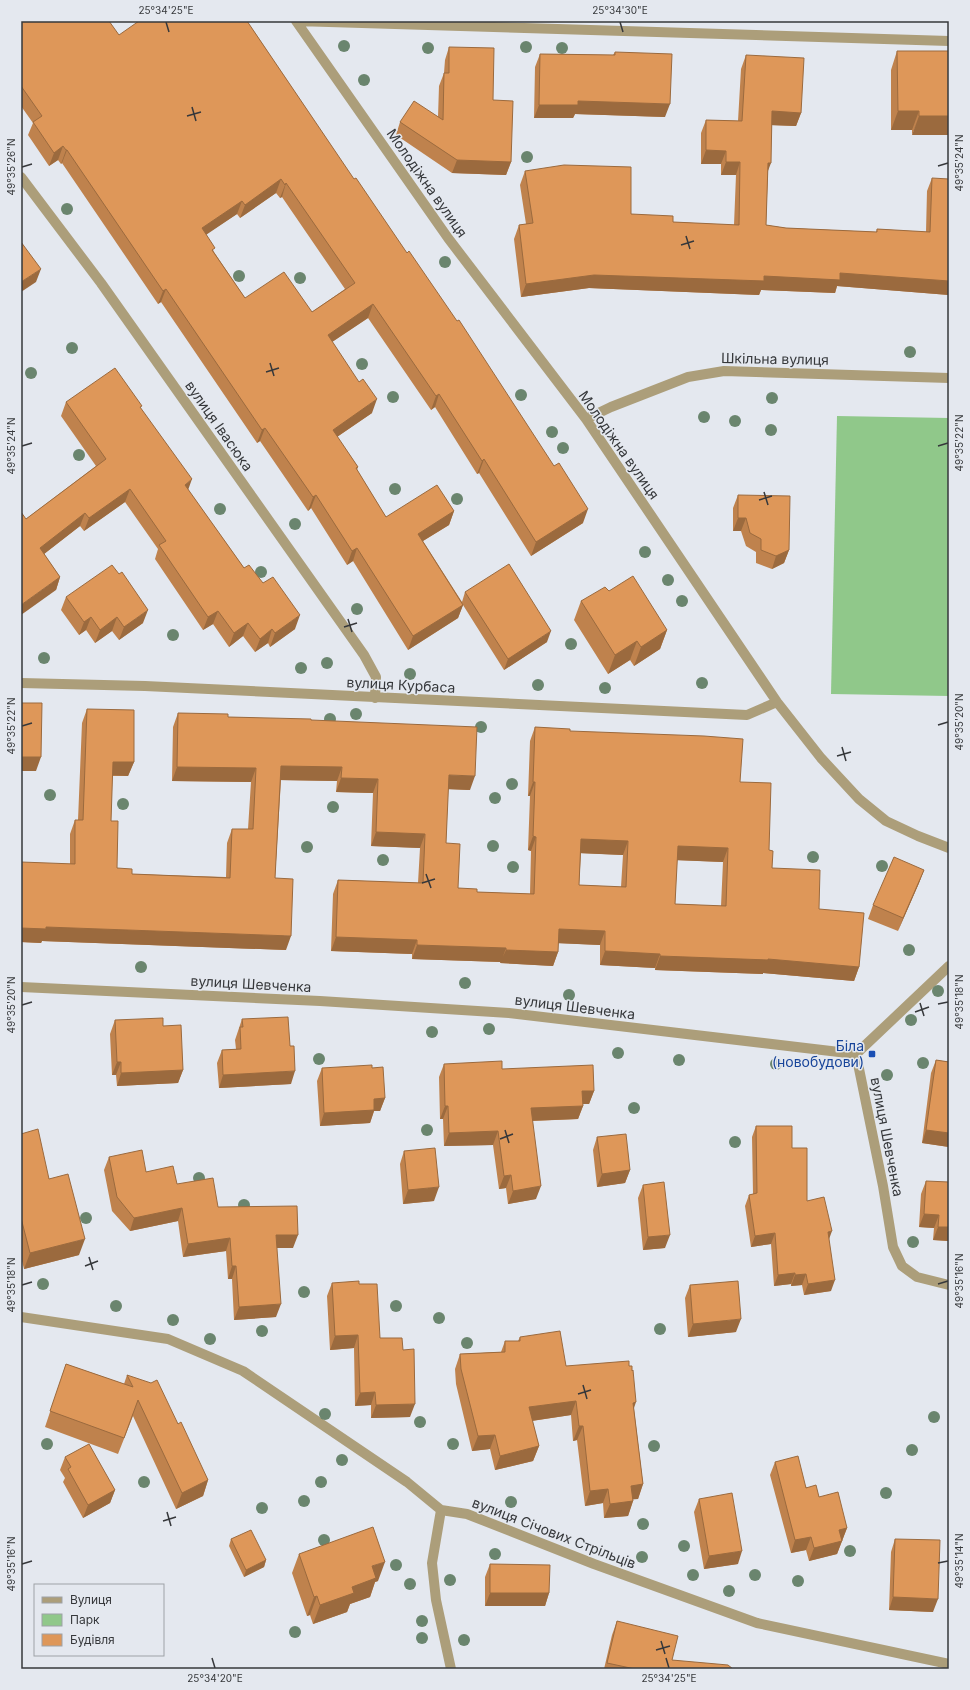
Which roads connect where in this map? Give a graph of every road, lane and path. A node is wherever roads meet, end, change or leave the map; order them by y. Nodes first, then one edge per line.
1 (296, 21) edge
2 (949, 41) edge
3 (21, 177) edge
4 (949, 378) edge
5 (586, 419) junction
6 (21, 683) edge
7 (374, 698) junction
8 (776, 702) junction
9 (949, 848) edge
10 (949, 966) edge
11 (21, 987) edge
12 (856, 1054) junction
13 (949, 1285) edge
14 (21, 1317) edge
15 (441, 1510) junction
16 (949, 1664) edge
17 (451, 1669) edge

1 - 2 street
1 - 5 street, Молодіжна вулиця
3 - 7 street, вулиця Івасюка
4 - 5 street, Шкільна вулиця
5 - 8 street, Молодіжна вулиця
6 - 7 street, вулиця Курбаса
7 - 8 street, вулиця Курбаса
8 - 9 street, Молодіжна вулиця
10 - 12 street
11 - 12 street, вулиця Шевченка
12 - 13 street, вулиця Шевченка
14 - 15 street
15 - 16 street, вулиця Січових Стрільців
15 - 17 street

